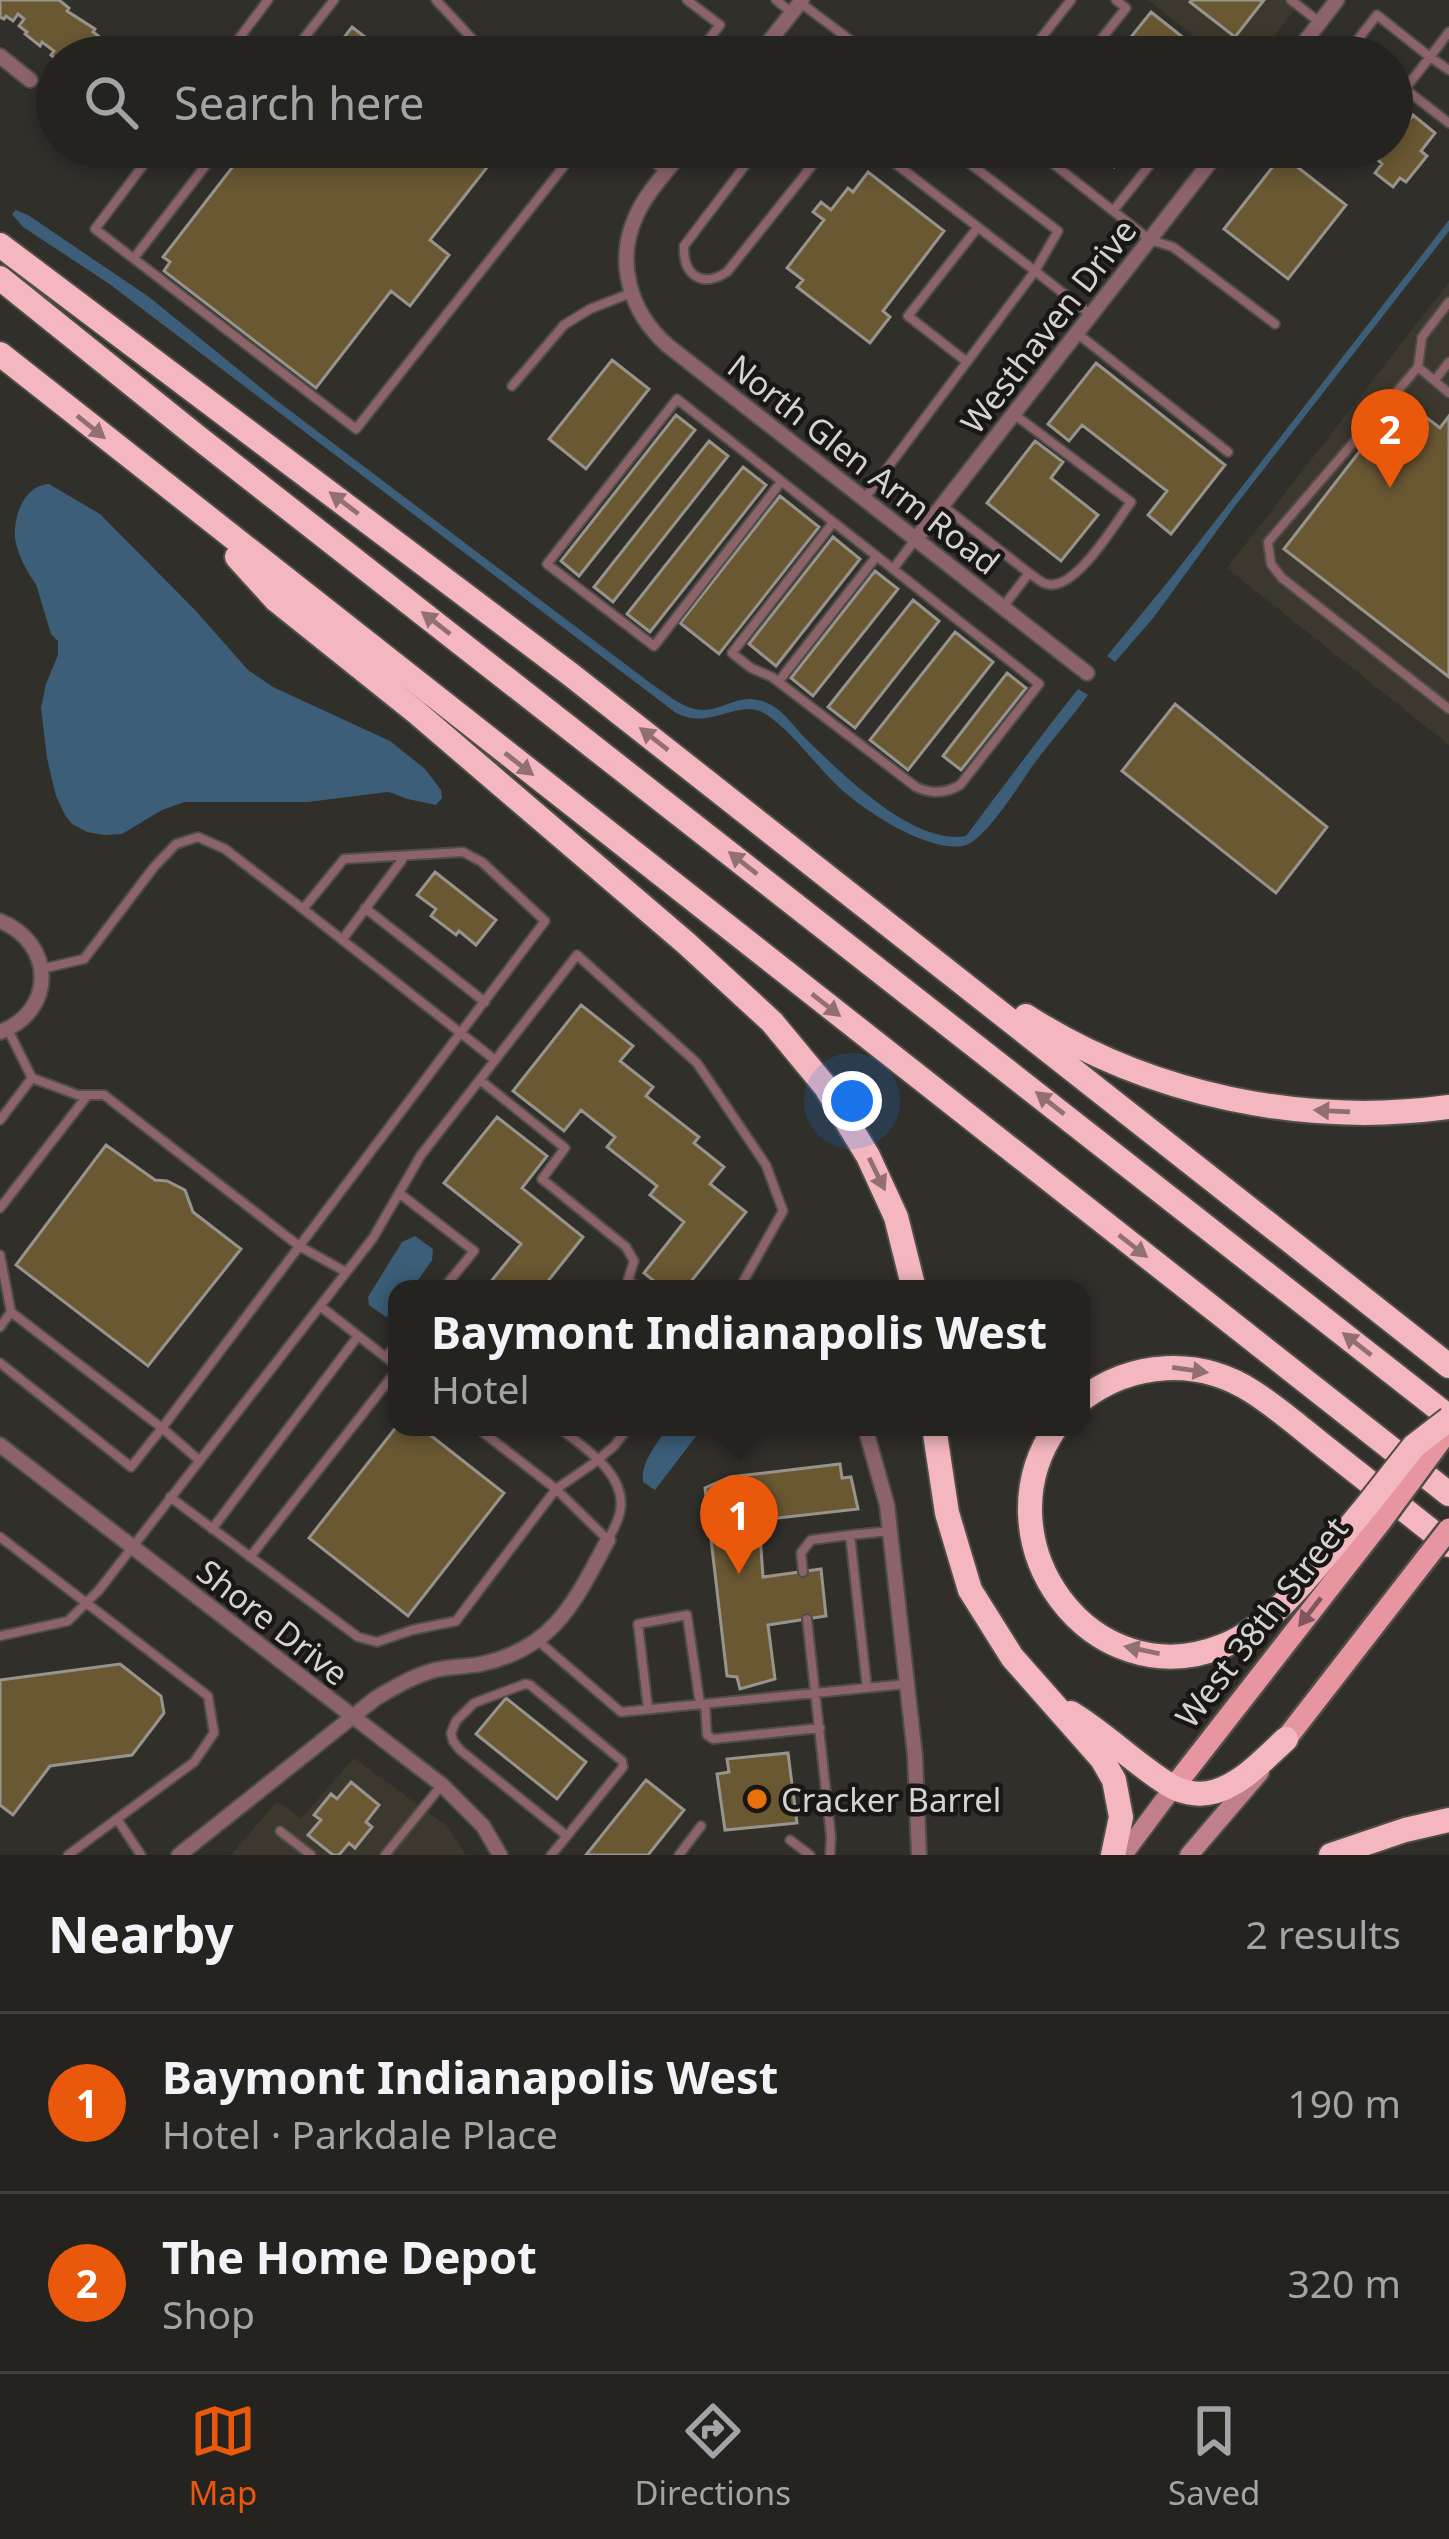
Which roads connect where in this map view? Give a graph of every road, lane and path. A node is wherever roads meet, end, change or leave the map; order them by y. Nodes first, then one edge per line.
1 (268, 0) edge
2 (334, 0) edge
3 (436, 0) edge
4 (687, 0) edge
5 (776, 0) edge
6 (1071, 0) edge
7 (1116, 0) edge
8 (1291, 0) edge
9 (1337, 0) edge
10 (798, 5) edge
11 (1320, 22) junction
12 (1449, 32) edge
13 (241, 36) edge
14 (306, 36) edge
15 (469, 36) edge
16 (711, 36) edge
17 (774, 36) edge
18 (845, 36) edge
19 (1043, 36) edge
20 (1104, 36) edge
21 (1311, 36) edge
22 (1361, 36) edge
23 (1404, 36) edge
24 (1413, 43) edge
25 (0, 56) edge
26 (1430, 56) junction
27 (1449, 70) edge
28 (1413, 78) edge
29 (30, 80) dead end
30 (1413, 95) edge
31 (1449, 123) edge
32 (141, 168) edge
33 (204, 168) edge
34 (562, 168) edge
35 (661, 168) edge
36 (669, 168) edge
37 (743, 168) edge
38 (902, 168) edge
39 (976, 168) edge
40 (1059, 168) edge
41 (1147, 168) edge
42 (1206, 168) edge
43 (809, 169) edge
44 (666, 172) junction
45 (1113, 211) junction
46 (978, 227) junction
47 (1150, 240) junction
48 (0, 245) edge
49 (134, 258) junction
50 (1035, 271) junction
51 (0, 278) edge
52 (630, 287) junction
53 (1449, 302) edge
54 (1091, 315) junction
55 (1275, 324) dead end
56 (1077, 333) junction
57 (0, 355) edge
58 (967, 362) junction
59 (1448, 366) edge
60 (1418, 367) junction
61 (1435, 380) junction
62 (512, 386) dead end
63 (1449, 393) edge
64 (1014, 414) junction
65 (1228, 452) dead end
66 (781, 482) junction
67 (864, 499) junction
68 (942, 505) junction
69 (196, 511) junction
70 (832, 524) junction
71 (916, 539) junction
72 (876, 557) junction
73 (893, 569) junction
74 (1029, 573) junction
75 (1003, 607) junction
76 (1087, 673) dead end
77 (779, 681) junction
78 (1449, 709) edge
79 (405, 856) junction
80 (364, 908) junction
81 (303, 909) junction
82 (0, 921) edge
83 (342, 940) junction
84 (924, 950) junction
85 (41, 969) junction
86 (485, 1002) junction
87 (4, 1031) edge
88 (461, 1033) junction
89 (495, 1060) junction
90 (32, 1078) junction
91 (480, 1080) junction
92 (87, 1096) junction
93 (1449, 1107) edge
94 (0, 1120) edge
95 (399, 1193) junction
96 (0, 1208) edge
97 (299, 1246) junction
98 (0, 1255) edge
99 (346, 1272) junction
100 (450, 1280) edge
101 (628, 1280) edge
102 (746, 1280) edge
103 (912, 1280) edge
104 (320, 1306) junction
105 (11, 1312) junction
106 (0, 1328) edge
107 (358, 1336) junction
108 (388, 1355) edge
109 (386, 1357) joint
110 (0, 1363) edge
111 (1449, 1366) edge
112 (388, 1380) edge
113 (1090, 1394) edge
114 (1449, 1418) edge
115 (162, 1428) junction
116 (1449, 1429) edge
117 (488, 1436) edge
118 (569, 1436) edge
119 (621, 1436) edge
120 (867, 1436) edge
121 (935, 1436) edge
122 (1051, 1436) edge
123 (0, 1444) edge
124 (199, 1460) junction
125 (599, 1460) junction
126 (556, 1489) junction
127 (1449, 1495) edge
128 (170, 1497) junction
129 (1374, 1513) junction
130 (212, 1528) junction
131 (1449, 1529) edge
132 (890, 1531) junction
133 (850, 1535) junction
134 (0, 1537) edge
135 (608, 1540) junction
136 (132, 1546) junction
137 (1439, 1551) edge
138 (250, 1557) junction
139 (802, 1572) dead end
140 (86, 1604) junction
141 (807, 1619) dead end
142 (0, 1636) edge
143 (537, 1640) junction
144 (907, 1684) junction
145 (867, 1688) junction
146 (817, 1693) junction
147 (1048, 1699) junction
148 (702, 1704) junction
149 (648, 1709) junction
150 (353, 1718) junction
151 (820, 1728) junction
152 (1286, 1738) junction
153 (442, 1785) junction
154 (1173, 1788) junction
155 (117, 1819) junction
156 (1449, 1820) edge
157 (701, 1826) dead end
158 (280, 1832) dead end
159 (567, 1837) junction
160 (790, 1840) dead end
161 (68, 1855) edge
162 (141, 1855) edge
163 (179, 1855) edge
164 (311, 1855) edge
165 (386, 1855) edge
166 (500, 1855) edge
167 (550, 1855) edge
168 (679, 1855) edge
169 (810, 1855) edge
170 (830, 1855) edge
171 (920, 1855) edge
172 (1113, 1855) edge
173 (1123, 1855) edge
174 (1189, 1855) edge
175 (1330, 1855) edge

1 - 13 lane
2 - 14 lane
3 - 15 lane
4 - 16 lane
5 - 10 lane
6 - 19 lane
7 - 20 lane
8 - 11 lane
9 - 11 street
10 - 17 street
10 - 18 lane
11 - 21 street
12 - 26 lane
22 - 23 lane
24 - 26 lane
25 - 29 street
26 - 27 lane
26 - 28 lane
30 - 31 lane
32 - 49 lane
33 - 49 lane
34 - 49 lane
35 - 44 lane
36 - 44 street
37 - 43 lane
38 - 46 lane
39 - 50 lane
40 - 45 lane
41 - 45 lane
42 - 47 street, Westhaven Drive
44 - 52 street
45 - 47 lane
46 - 50 lane
46 - 58 lane
47 - 54 street, Westhaven Drive
47 - 55 lane
84 -> 48 highway
50 - 54 lane
50 - 58 lane
114 -> 51 highway
52 - 62 lane
52 - 67 street, North Glen Arm Road
53 - 60 lane
54 - 56 street, Westhaven Drive
56 - 64 street, Westhaven Drive
56 - 65 lane
57 -> 69 highway
58 - 67 lane
59 - 61 lane
60 - 61 lane
60 - 78 lane
61 - 63 lane
64 - 68 street, Westhaven Drive
64 - 74 lane
66 - 66 lane
66 - 70 lane
67 - 71 street, North Glen Arm Road
68 - 71 street, Westhaven Drive
68 - 74 lane
69 -> 103 highway
69 -> 127 highway
70 - 72 lane
70 - 77 lane
71 - 73 lane
71 - 75 street, North Glen Arm Road
72 - 73 lane
72 - 77 lane
73 - 77 lane
74 - 75 lane
75 - 76 street, North Glen Arm Road
79 - 80 lane
79 - 81 lane
79 - 86 lane
80 - 83 lane
80 - 86 lane
81 - 83 lane
81 - 85 lane
82 - 85 street
83 - 88 lane
93 -> 84 highway
84 - 111 highway
85 - 87 street
86 - 88 lane
87 - 90 lane
88 - 89 lane
88 - 97 lane
89 - 91 lane
89 - 102 lane
90 - 92 lane
90 - 94 lane
91 - 95 lane
91 - 101 lane
92 - 96 lane
92 - 97 lane
95 - 99 lane
95 - 100 lane
97 - 99 lane
97 - 115 lane
98 - 105 lane
99 - 104 lane
104 - 107 lane
104 - 124 lane
105 - 106 lane
105 - 115 lane
107 - 109 lane
107 - 130 lane
108 - 109 lane
110 - 115 lane
112 - 138 lane
113 -> 137 highway
114 - 129 highway, bridge
115 - 124 lane
116 - 129 main road, West 38th Street, bridge
117 - 126 lane
118 - 125 lane
119 - 125 lane
120 - 132 street
121 - 147 highway
129 -> 122 highway
123 - 136 street, Shore Drive
124 - 128 lane
125 - 126 lane
125 - 135 lane
126 - 135 lane
126 - 138 lane
128 - 130 lane
128 - 136 lane
129 -> 154 main road, West 38th Street
130 - 138 lane
131 - 137 main road, bridge
132 - 133 lane
132 - 144 street
133 - 139 lane
133 - 145 lane
134 - 140 lane
135 - 143 street
136 - 140 lane
136 - 150 street, Shore Drive
137 - 152 main road
140 - 142 lane
140 - 155 lane
141 - 146 lane
143 - 149 lane
143 - 150 street
144 - 145 lane
144 - 171 street
145 - 146 lane
146 - 148 lane
146 - 151 lane
147 - 154 highway
147 - 172 highway
148 - 149 lane
148 - 149 lane
148 - 151 lane
150 - 153 street, Shore Drive
150 - 163 street
151 - 170 lane
152 - 154 highway
152 - 174 main road
153 - 165 lane
153 - 166 street, Shore Drive
154 - 173 main road, West 38th Street
155 - 161 lane
155 - 162 lane
156 - 175 highway
157 - 168 lane
158 - 164 lane
159 - 159 lane
159 - 167 lane
160 - 169 lane

